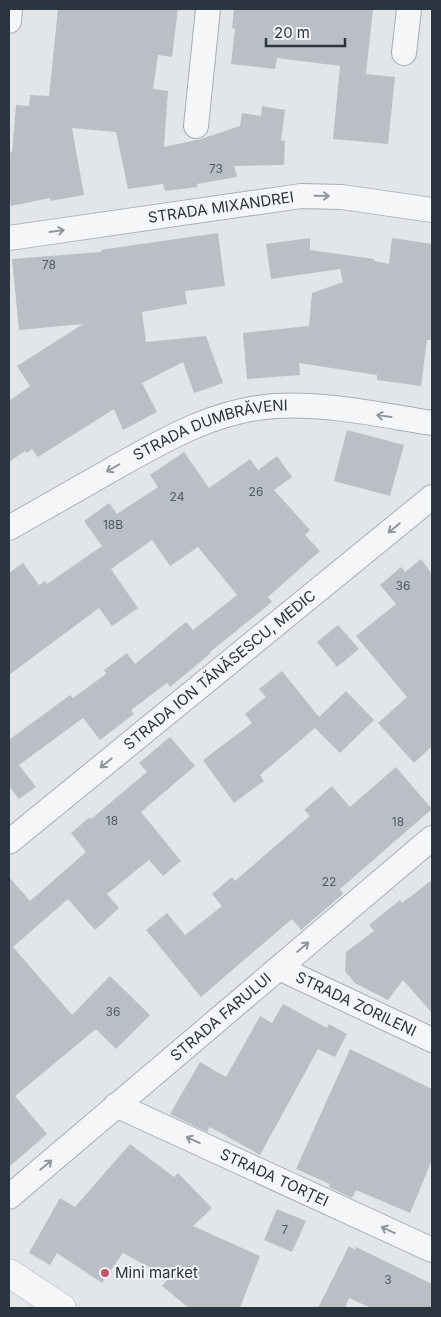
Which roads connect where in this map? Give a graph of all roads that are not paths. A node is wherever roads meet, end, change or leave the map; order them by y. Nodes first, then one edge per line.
1 (10, 9) edge
2 (208, 9) edge
3 (409, 9) edge
4 (9, 21) edge
5 (404, 53) dead end
6 (196, 126) dead end
7 (432, 210) edge
8 (9, 238) edge
9 (432, 423) edge
10 (432, 497) edge
11 (9, 528) edge
12 (432, 838) edge
13 (9, 842) edge
14 (279, 968) junction
15 (432, 1040) edge
16 (116, 1105) junction
17 (9, 1197) edge
18 (432, 1250) edge
19 (9, 1273) edge
20 (62, 1308) edge

1 - 4 street
2 - 6 street
3 - 5 street
8 -> 7 street, STRADA MIXANDREI
9 -> 11 street, STRADA DUMBRĂVENI
10 -> 13 street, STRADA ION TĂNĂSESCU, MEDIC
14 -> 12 street, STRADA FARULUI
14 - 15 street, STRADA ZORILENI
14 - 16 street, STRADA FARULUI
17 -> 16 street, STRADA FARULUI
18 -> 16 street, STRADA TORȚEI
19 - 20 street

